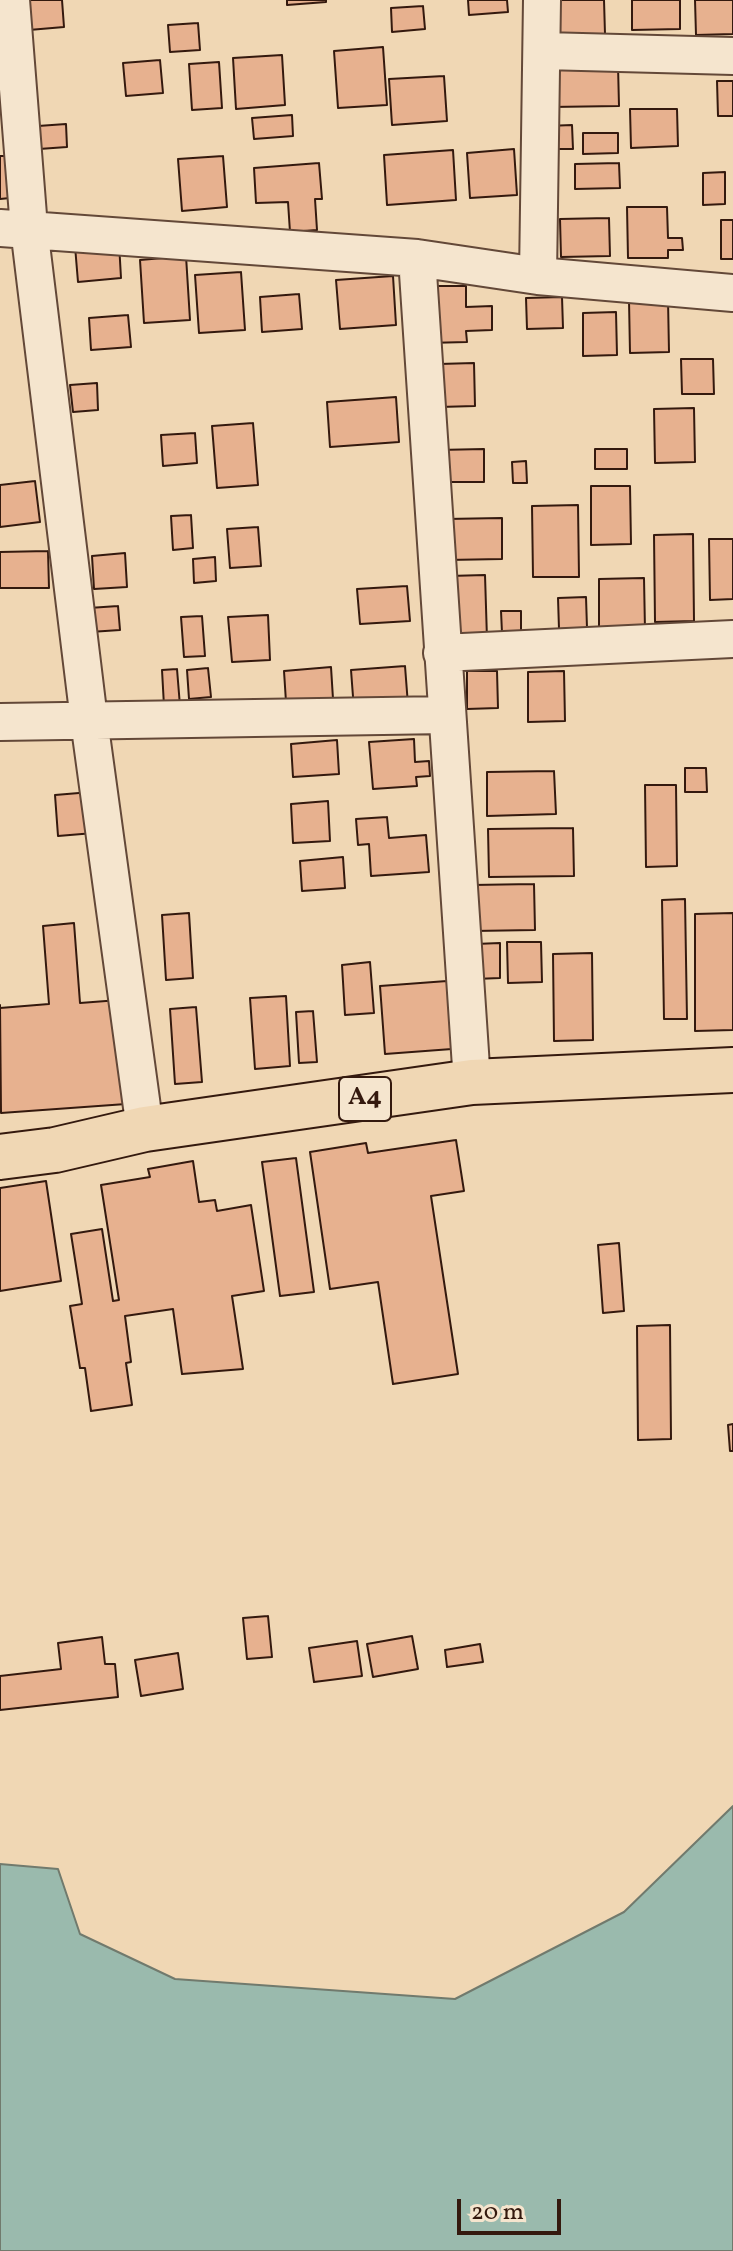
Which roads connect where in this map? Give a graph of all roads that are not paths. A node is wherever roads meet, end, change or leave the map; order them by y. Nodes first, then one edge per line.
1 (11, 0) edge
2 (542, 0) edge
3 (544, 51) junction
4 (733, 56) edge
5 (14, 228) edge
6 (417, 258) junction
7 (538, 276) junction
8 (733, 293) edge
9 (733, 639) edge
10 (442, 653) junction
11 (446, 715) junction
12 (89, 720) junction
13 (0, 722) edge
14 (733, 1070) edge
15 (472, 1082) junction
16 (145, 1129) junction
17 (0, 1157) edge

1 - 5 street
2 - 3 street
3 - 4 street
3 - 7 street
5 - 6 street
5 - 12 street
6 - 7 street
6 - 10 street
7 - 8 street
9 - 10 street
10 - 11 street
11 - 12 street
11 - 15 street
12 - 13 street
12 - 16 street
14 - 15 highway, A4
15 - 16 highway, A4
16 - 17 highway, A4

